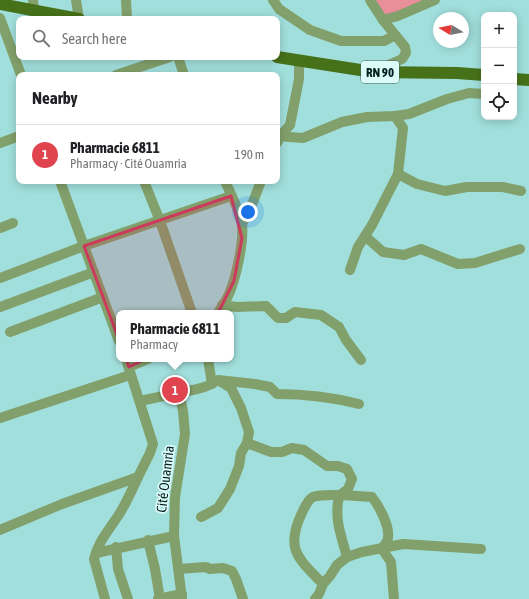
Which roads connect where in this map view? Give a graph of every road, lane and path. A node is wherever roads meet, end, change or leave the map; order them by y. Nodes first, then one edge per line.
1 (76, 0) edge
2 (126, 0) edge
3 (273, 0) edge
4 (370, 0) edge
5 (435, 0) edge
6 (6, 3) edge
7 (33, 5) edge
8 (69, 16) edge
9 (79, 16) edge
10 (127, 16) edge
11 (0, 18) edge
12 (383, 20) junction
13 (395, 35) junction
14 (3, 37) edge
15 (280, 57) edge
16 (161, 60) edge
17 (179, 60) edge
18 (299, 60) junction
19 (20, 72) edge
20 (125, 72) edge
21 (183, 72) edge
22 (373, 72) junction
23 (481, 75) edge
24 (517, 79) edge
25 (529, 80) edge
26 (481, 94) edge
27 (395, 116) junction
28 (280, 136) edge
29 (16, 137) edge
30 (280, 138) edge
31 (0, 143) edge
32 (398, 174) junction
33 (61, 184) edge
34 (145, 184) edge
35 (226, 184) edge
36 (260, 184) edge
37 (521, 191) dead end
38 (231, 196) junction
39 (160, 221) junction
40 (13, 223) dead end
41 (242, 224) junction
42 (0, 228) edge
43 (365, 236) junction
44 (84, 246) junction
45 (520, 249) dead end
46 (350, 270) dead end
47 (94, 272) junction
48 (0, 278) edge
49 (103, 297) junction
50 (0, 308) edge
51 (220, 309) edge
52 (191, 310) edge
53 (10, 332) dead end
54 (116, 333) edge
55 (361, 360) dead end
56 (140, 362) edge
57 (209, 362) edge
58 (128, 367) edge
59 (215, 382) junction
60 (179, 392) junction
61 (140, 401) junction
62 (359, 404) dead end
63 (0, 418) edge
64 (247, 443) junction
65 (138, 477) junction
66 (339, 496) junction
67 (201, 517) dead end
68 (0, 530) edge
69 (174, 536) junction
70 (148, 540) junction
71 (116, 548) junction
72 (382, 549) junction
73 (482, 549) dead end
74 (96, 553) junction
75 (347, 557) junction
76 (179, 569) junction
77 (323, 584) junction
78 (182, 597) edge
79 (105, 599) edge
80 (128, 599) edge
81 (159, 599) edge
82 (243, 599) edge
83 (315, 599) edge
84 (394, 599) edge

1 - 9 street
2 - 10 street
3 - 13 street
4 - 12 street
5 - 12 street
6 - 7 main road
7 - 8 main road
11 - 14 street
12 - 13 street
13 - 22 street
14 - 19 street
15 - 18 main road, RN 90
16 - 20 street
17 - 21 street
18 - 22 main road, RN 90
18 - 28 street
22 - 23 main road, RN 90
24 - 25 main road
26 - 27 street
27 - 30 street
27 - 32 street
29 - 31 street
32 - 37 street
32 - 43 street
33 - 44 street
34 - 39 street
35 - 38 street
36 - 41 street
38 - 39 street
38 - 41 street
39 - 44 street
39 - 52 street
40 - 42 street
41 - 51 street
43 - 45 street
43 - 46 street
44 - 47 street
44 - 48 street
47 - 49 street
47 - 50 street
49 - 53 street
49 - 54 street
51 - 55 street
56 - 58 street
57 - 59 street
58 - 61 street
58 - 63 street
59 - 60 street
59 - 62 street
59 - 64 street
60 - 61 street
60 - 69 street, Cité Ouamria
61 - 65 street
64 - 66 street
64 - 67 street
65 - 68 street
65 - 74 street
66 - 72 street
66 - 75 street
66 - 77 street
69 - 70 street
69 - 76 street, Cité Ouamria
70 - 71 street
70 - 81 street
71 - 74 street
71 - 80 street
72 - 73 street
72 - 75 street
72 - 84 street
74 - 79 street
75 - 77 street
76 - 78 street, Cité Ouamria
76 - 82 street
77 - 83 street
78 - 81 street

